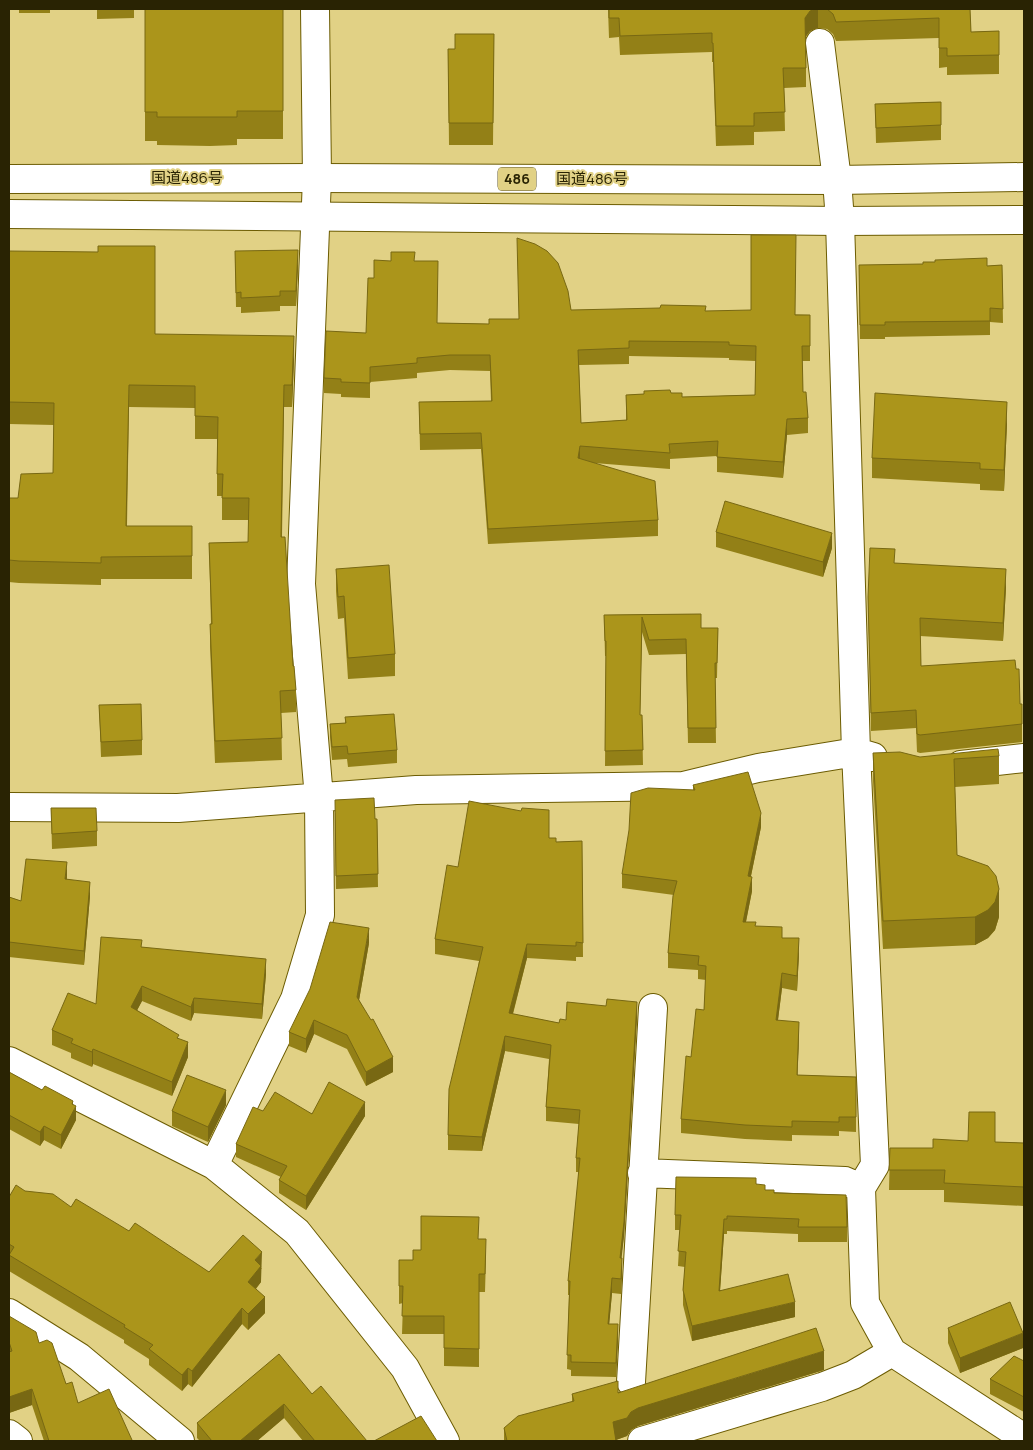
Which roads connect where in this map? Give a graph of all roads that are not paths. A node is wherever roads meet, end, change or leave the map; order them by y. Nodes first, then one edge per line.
1 (315, 9) edge
2 (820, 43) dead end
3 (1024, 177) edge
4 (317, 178) junction
5 (9, 179) edge
6 (837, 180) junction
7 (9, 214) edge
8 (314, 217) junction
9 (1024, 220) edge
10 (840, 221) junction
11 (856, 752) junction
12 (1024, 758) edge
13 (901, 764) edge
14 (937, 768) edge
15 (319, 798) junction
16 (9, 807) edge
17 (653, 1008) dead end
18 (9, 1061) edge
19 (214, 1165) junction
20 (642, 1173) junction
21 (861, 1188) junction
22 (9, 1313) edge
23 (892, 1352) junction
24 (631, 1382) dead end
25 (9, 1434) edge
26 (1024, 1438) edge
27 (18, 1441) edge
28 (180, 1441) edge
29 (445, 1441) edge
30 (642, 1441) edge

1 - 4 main road
2 - 6 main road
3 - 6 main road, 国道486号 / 486
4 - 5 main road, 国道486号 / 486
4 - 6 main road, 国道486号 / 486
4 - 8 main road
6 - 10 main road
7 - 8 main road
8 - 10 main road
8 - 15 main road
9 - 10 main road
10 - 11 main road
11 - 13 main road
11 - 15 main road
11 - 21 main road
12 - 14 main road
15 - 16 main road
15 - 19 main road
17 - 20 main road
18 - 19 main road
19 - 29 main road
20 - 21 main road
20 - 24 main road
21 - 23 main road
22 - 28 main road
23 - 26 main road
23 - 30 main road
25 - 27 main road

